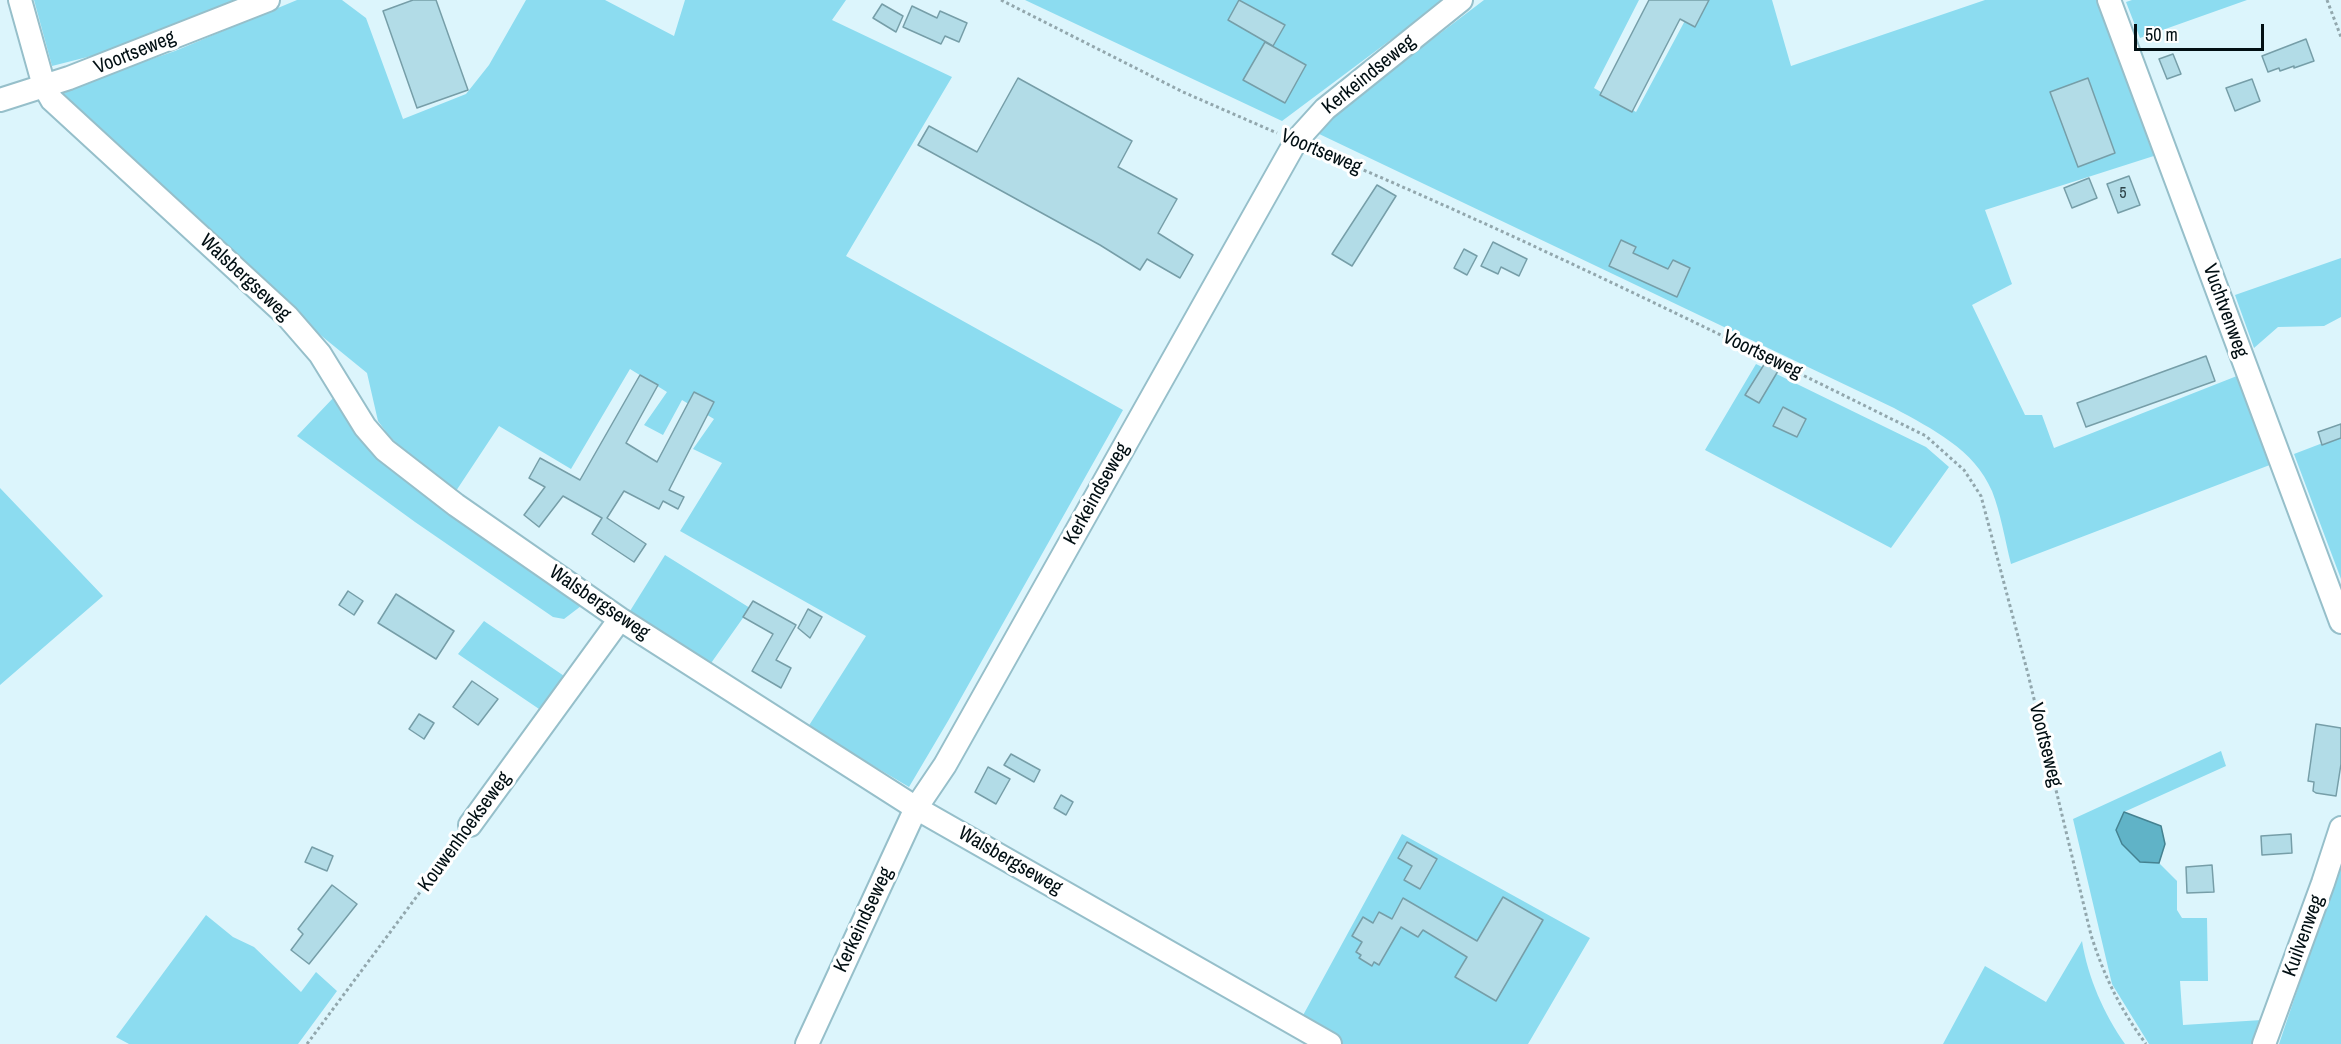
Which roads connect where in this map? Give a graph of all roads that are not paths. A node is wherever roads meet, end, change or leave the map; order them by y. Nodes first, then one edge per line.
1 (20, 0) edge
2 (268, 0) edge
3 (1461, 0) edge
4 (2109, 0) edge
5 (44, 86) junction
6 (0, 100) edge
7 (620, 619) junction
8 (2341, 622) edge
9 (916, 808) junction
10 (470, 825) road end
11 (2341, 828) edge
12 (807, 1044) edge
13 (1330, 1044) edge
14 (2264, 1044) edge

1 - 5 street, Walsbergseweg
2 - 5 street, Voortseweg
3 - 9 street, Kerkeindseweg
4 - 8 street, Vuchtvenweg
5 - 6 street, Voortseweg
5 - 7 street, Walsbergseweg
7 - 9 street, Walsbergseweg
7 - 10 street, Kouwenhoekseweg
9 - 12 street, Kerkeindseweg
9 - 13 street, Walsbergseweg
11 - 14 street, Kuilvenweg

